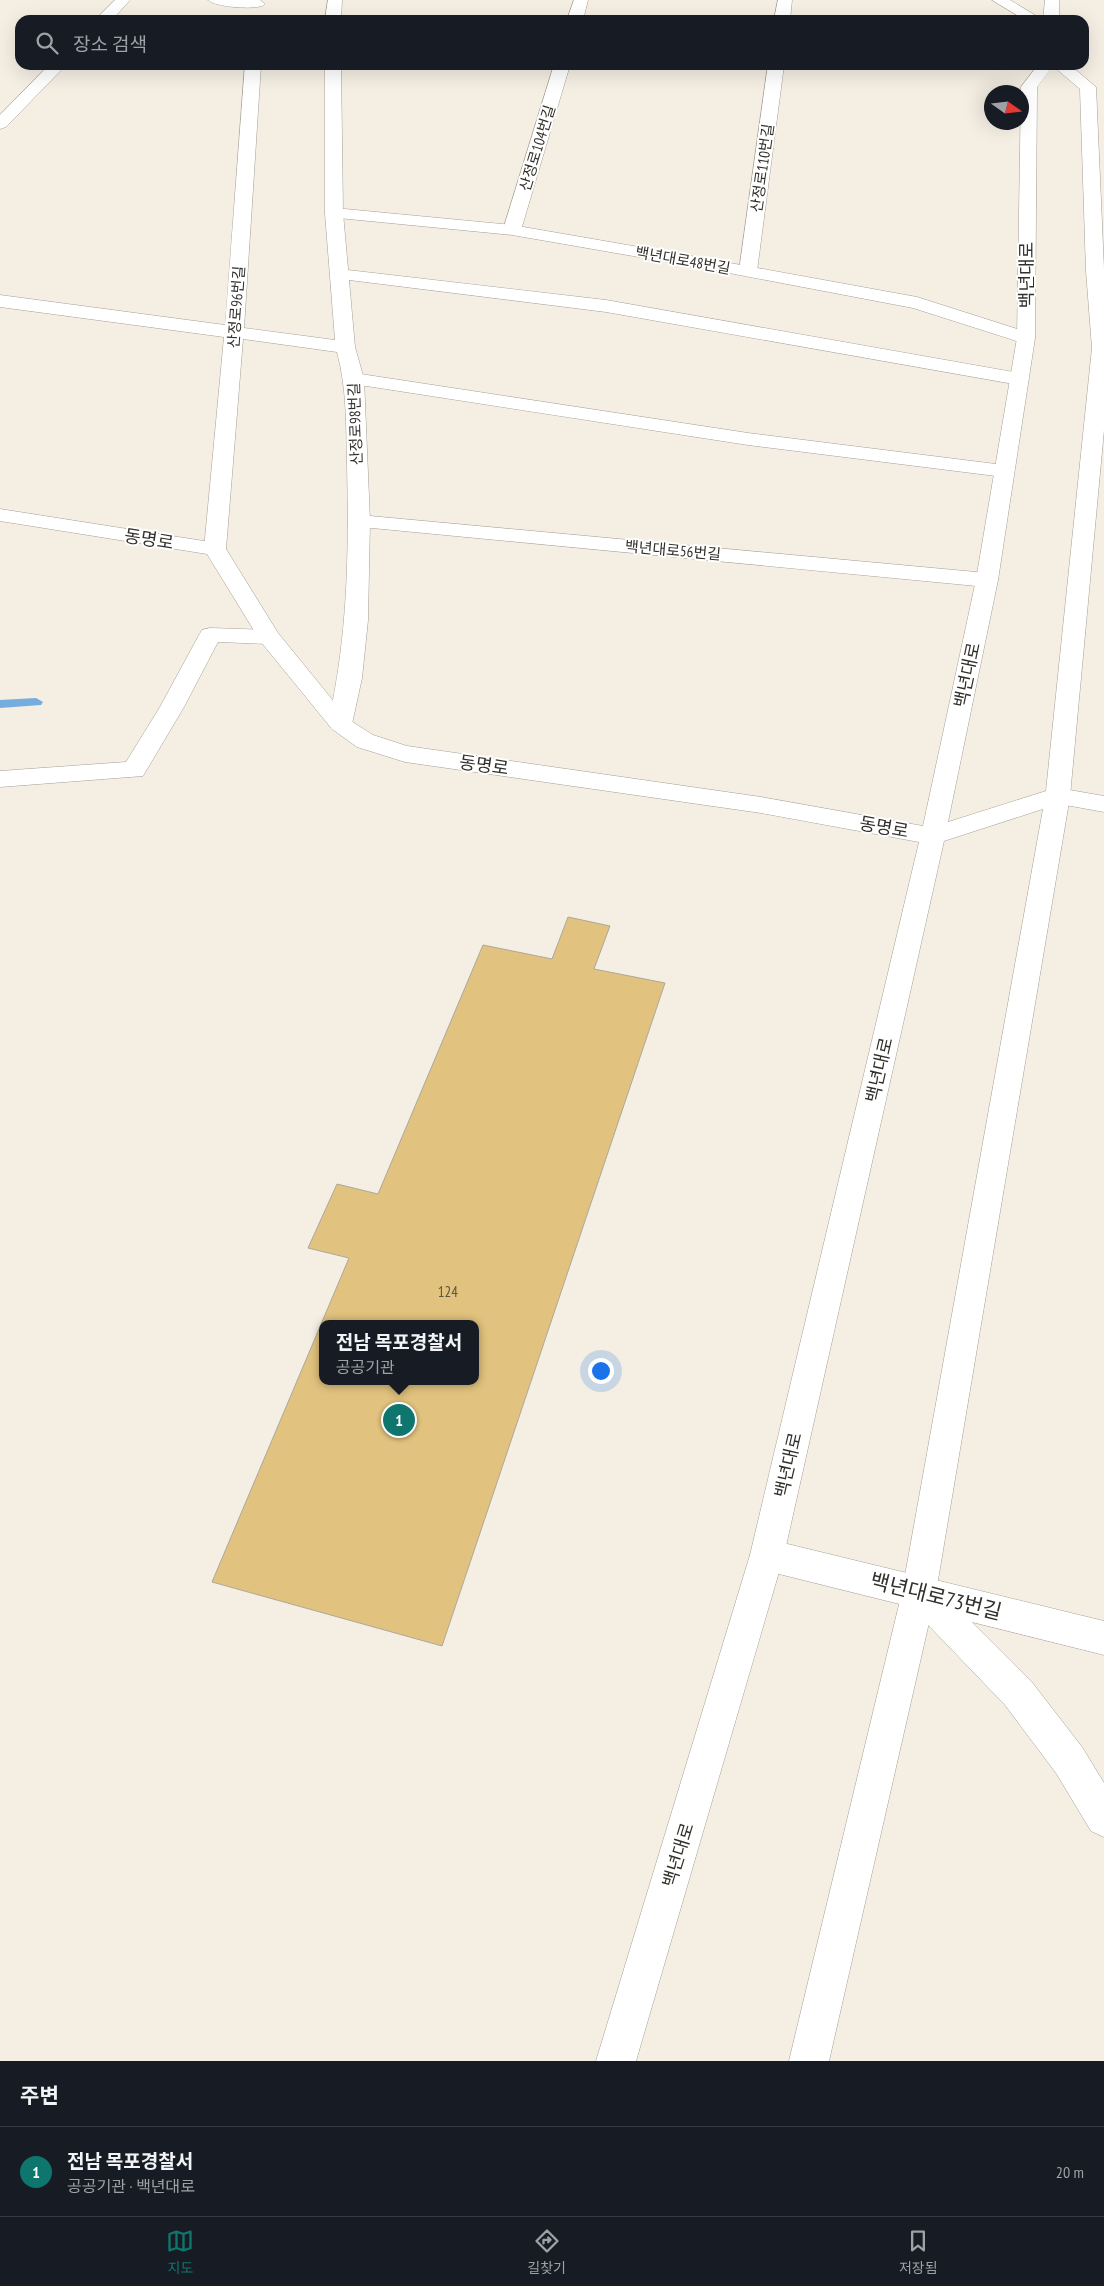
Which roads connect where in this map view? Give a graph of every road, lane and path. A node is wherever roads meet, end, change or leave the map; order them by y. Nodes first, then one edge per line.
1 (123, 0) edge
2 (215, 0) edge
3 (335, 0) edge
4 (581, 0) edge
5 (785, 0) edge
6 (999, 0) edge
7 (1052, 0) edge
8 (258, 2) edge
9 (108, 15) edge
10 (257, 15) edge
11 (334, 15) edge
12 (576, 15) edge
13 (783, 15) edge
14 (1027, 15) edge
15 (1051, 15) edge
16 (53, 70) edge
17 (253, 70) edge
18 (333, 70) edge
19 (560, 70) edge
20 (775, 70) edge
21 (1042, 70) edge
22 (1066, 70) edge
23 (0, 124) edge
24 (334, 213) junction
25 (512, 230) junction
26 (748, 271) junction
27 (1100, 272) edge
28 (339, 274) junction
29 (0, 301) edge
30 (234, 332) junction
31 (1026, 338) junction
32 (345, 347) junction
33 (1103, 348) edge
34 (354, 379) junction
35 (1019, 379) junction
36 (1004, 472) junction
37 (0, 515) edge
38 (359, 520) junction
39 (215, 549) junction
40 (987, 580) junction
41 (269, 637) junction
42 (340, 724) junction
43 (0, 779) edge
44 (1058, 796) junction
45 (1104, 804) edge
46 (933, 836) junction
47 (768, 1555) junction
48 (919, 1592) junction
49 (1104, 1638) edge
50 (1104, 1818) edge
51 (616, 2061) edge
52 (809, 2061) edge

1 - 9 street
2 - 8 street
3 - 11 street
4 - 12 street
5 - 13 street
6 - 14 street
7 - 15 street
8 - 10 street
16 - 23 street
17 - 30 street, 산정로96번길
18 - 24 street, 산정로98번길
19 - 25 street, 산정로104번길
20 - 26 street, 산정로110번길
21 - 31 street, 백년대로
22 - 27 street
24 - 25 street, 백년대로48번길
24 - 28 street, 산정로98번길
25 - 26 street, 백년대로48번길
26 - 31 street, 백년대로48번길
27 - 33 street
28 - 32 street, 산정로98번길
28 - 35 street
29 - 30 street
30 - 32 street
30 - 39 street, 산정로96번길
31 - 35 street, 백년대로
32 - 34 street, 산정로98번길
33 - 44 street
34 - 36 street
34 - 38 street, 산정로98번길
35 - 36 street, 백년대로
36 - 40 street, 백년대로
37 - 39 street, 동명로
38 - 40 street, 백년대로56번길
38 - 42 street, 산정로98번길
39 - 41 street, 동명로
40 - 46 street, 백년대로
41 - 42 street, 동명로
41 - 43 street
42 - 46 street, 동명로
44 - 45 street
44 - 46 street, 동명로
44 - 48 street
46 - 47 street, 백년대로
47 - 48 street, 백년대로73번길
47 - 51 street, 백년대로
48 - 49 street, 백년대로73번길
48 - 50 street
48 - 52 street

